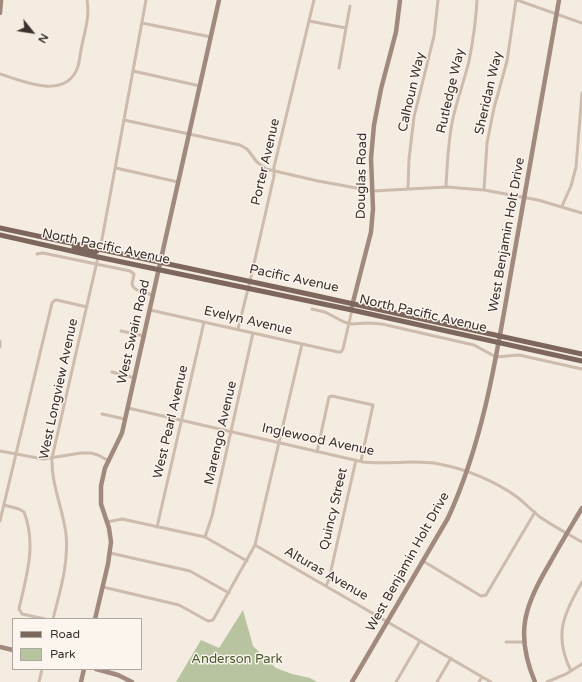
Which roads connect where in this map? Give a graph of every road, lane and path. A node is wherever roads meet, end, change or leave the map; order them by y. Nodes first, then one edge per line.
1 (1, 0) edge
2 (87, 0) edge
3 (146, 0) edge
4 (219, 0) edge
5 (314, 0) edge
6 (400, 0) edge
7 (438, 0) edge
8 (477, 0) edge
9 (516, 0) edge
10 (559, 0) edge
11 (350, 6) dead end
12 (0, 13) edge
13 (557, 14) junction
14 (309, 21) junction
15 (142, 23) junction
16 (582, 23) edge
17 (346, 28) junction
18 (211, 38) junction
19 (340, 68) dead end
20 (133, 71) junction
21 (0, 74) edge
22 (200, 86) junction
23 (582, 94) edge
24 (124, 120) junction
25 (189, 134) junction
26 (116, 168) junction
27 (274, 171) junction
28 (178, 182) junction
29 (446, 187) junction
30 (408, 188) junction
31 (484, 190) junction
32 (372, 191) junction
33 (524, 197) junction
34 (562, 206) junction
35 (582, 213) edge
36 (0, 228) edge
37 (0, 235) edge
38 (45, 238) junction
39 (18, 239) junction
40 (68, 250) junction
41 (100, 250) junction
42 (37, 254) dead end
43 (121, 254) junction
44 (98, 257) junction
45 (160, 262) junction
46 (97, 264) junction
47 (159, 269) junction
48 (250, 281) junction
49 (248, 288) junction
50 (153, 295) junction
51 (353, 304) junction
52 (87, 306) junction
53 (312, 309) dead end
54 (150, 310) junction
55 (352, 310) junction
56 (204, 322) junction
57 (348, 324) junction
58 (238, 329) junction
59 (121, 331) dead end
60 (253, 333) junction
61 (144, 336) junction
62 (500, 337) junction
63 (0, 341) edge
64 (499, 343) junction
65 (302, 344) junction
66 (0, 347) edge
67 (342, 351) joint
68 (582, 354) edge
69 (496, 357) junction
70 (582, 361) edge
71 (582, 369) edge
72 (112, 372) dead end
73 (135, 378) junction
74 (128, 408) junction
75 (102, 414) dead end
76 (125, 419) junction
77 (182, 421) junction
78 (231, 432) junction
79 (279, 443) junction
80 (0, 450) edge
81 (317, 452) junction
82 (15, 454) junction
83 (52, 458) junction
84 (356, 460) junction
85 (109, 461) junction
86 (361, 461) junction
87 (467, 472) junction
88 (4, 505) junction
89 (582, 508) edge
90 (535, 512) junction
91 (0, 522) edge
92 (107, 522) junction
93 (157, 527) junction
94 (567, 533) junction
95 (204, 537) junction
96 (582, 542) edge
97 (255, 545) junction
98 (110, 553) junction
99 (247, 561) junction
100 (423, 561) junction
101 (582, 582) edge
102 (326, 586) junction
103 (102, 587) junction
104 (229, 592) junction
105 (40, 618) edge
106 (53, 618) edge
107 (95, 618) edge
108 (388, 622) junction
109 (420, 641) junction
110 (506, 642) dead end
111 (524, 642) junction
112 (0, 647) edge
113 (12, 650) edge
114 (451, 658) junction
115 (582, 664) edge
116 (42, 670) edge
117 (84, 670) edge
118 (100, 670) edge
119 (571, 671) junction
120 (482, 677) junction
121 (39, 682) edge
122 (81, 682) edge
123 (132, 682) edge
124 (352, 682) edge
125 (396, 682) edge
126 (437, 682) edge
127 (478, 682) edge
128 (490, 682) edge
129 (535, 682) edge
130 (547, 682) edge

1 - 12 main road
2 - 21 street
3 - 15 street
4 - 18 main road, West Swain Road
5 - 14 street, Porter Avenue
6 - 32 main road, Douglas Road
7 - 30 street, Calhoun Way
8 - 29 street, Rutledge Way
9 - 13 street
9 - 31 street, Sheridan Way
10 - 13 main road, West Benjamin Holt Drive
11 - 17 street
13 - 16 street
13 - 33 main road, West Benjamin Holt Drive
14 - 17 street
14 - 27 street, Porter Avenue
15 - 18 street
15 - 20 street
17 - 19 street
18 - 22 main road, West Swain Road
20 - 22 street
20 - 24 street
22 - 25 main road, West Swain Road
23 - 34 street
24 - 25 street
24 - 26 street
25 - 27 street
25 - 28 main road, West Swain Road
26 - 28 street
26 - 41 street
27 - 32 street
27 - 48 street, Porter Avenue
28 - 45 main road, West Swain Road
29 - 30 street
29 - 31 street
30 - 32 street
31 - 33 street
32 - 51 main road, Douglas Road
33 - 34 street
33 - 62 main road, West Benjamin Holt Drive
34 - 35 street
36 - 38 main road, Pacific Avenue
37 - 39 main road, North Pacific Avenue
38 - 39 main road
38 - 41 main road, Pacific Avenue
39 - 40 main road, North Pacific Avenue
40 - 41 main road
40 - 44 main road, North Pacific Avenue
41 - 43 main road, Pacific Avenue
42 - 46 street
43 - 44 main road
43 - 45 main road, Pacific Avenue
44 - 46 street, West Longview Avenue
44 - 47 main road, North Pacific Avenue
45 - 47 main road, West Swain Road
45 - 48 main road, Pacific Avenue
46 - 50 street
46 - 52 street, West Longview Avenue
47 - 49 main road, North Pacific Avenue
47 - 50 main road, West Swain Road
48 - 49 street, Porter Avenue
48 - 51 main road, Pacific Avenue
49 - 55 main road, North Pacific Avenue
49 - 58 street, Porter Avenue
50 - 54 main road, West Swain Road
51 - 55 main road, Douglas Road
51 - 62 main road, Pacific Avenue
52 - 82 street
52 - 83 street, West Longview Avenue
53 - 57 street
54 - 56 street, Evelyn Avenue
54 - 61 main road, West Swain Road
55 - 57 street, Douglas Road
55 - 64 main road, North Pacific Avenue
56 - 58 street, Evelyn Avenue
56 - 77 street, West Pearl Avenue
57 - 67 street, Douglas Road
57 - 69 street
58 - 60 street, Evelyn Avenue
59 - 61 street
60 - 65 street, Evelyn Avenue
60 - 78 street, Marengo Avenue
61 - 73 main road, West Swain Road
62 - 64 main road, West Benjamin Holt Drive
62 - 68 main road, Pacific Avenue
63 - 66 street
64 - 69 main road, West Benjamin Holt Drive
64 - 70 main road, North Pacific Avenue
65 - 67 street, Evelyn Avenue
65 - 79 street
69 - 71 street
69 - 87 main road, West Benjamin Holt Drive
72 - 73 street
73 - 74 main road, West Swain Road
74 - 76 main road, West Swain Road
74 - 77 street, Inglewood Avenue
75 - 76 street
76 - 85 main road, West Swain Road
77 - 78 street, Inglewood Avenue
77 - 93 street, West Pearl Avenue
78 - 79 street, Inglewood Avenue
78 - 95 street, Marengo Avenue
79 - 81 street, Inglewood Avenue
79 - 97 street
80 - 82 street
81 - 84 street, Inglewood Avenue
81 - 86 street
82 - 83 street
82 - 88 street
83 - 85 street
83 - 106 street, West Longview Avenue
84 - 86 street, Inglewood Avenue
84 - 102 street, Quincy Street
85 - 92 main road, West Swain Road
86 - 87 street, Inglewood Avenue
87 - 90 street, Inglewood Avenue
87 - 100 main road, West Benjamin Holt Drive
88 - 91 street
88 - 105 street
89 - 94 main road
90 - 94 street, Inglewood Avenue
90 - 100 street
92 - 93 street
92 - 98 main road, West Swain Road
93 - 95 street
94 - 96 street, Inglewood Avenue
94 - 111 main road
95 - 99 street
97 - 99 street
97 - 102 street, Alturas Avenue
98 - 103 main road, West Swain Road
98 - 104 street
99 - 104 street
100 - 108 main road, West Benjamin Holt Drive
101 - 119 street
102 - 108 street, Alturas Avenue
103 - 104 street
103 - 107 main road, West Swain Road
108 - 109 street, Alturas Avenue
108 - 124 main road, West Benjamin Holt Drive
109 - 114 street, Alturas Avenue
109 - 125 street
110 - 111 street
111 - 129 main road
112 - 113 main road
114 - 120 street, Alturas Avenue
114 - 126 street
115 - 119 street
116 - 121 street
117 - 122 main road
118 - 123 main road
119 - 130 street
120 - 127 street
120 - 128 street, Alturas Avenue

